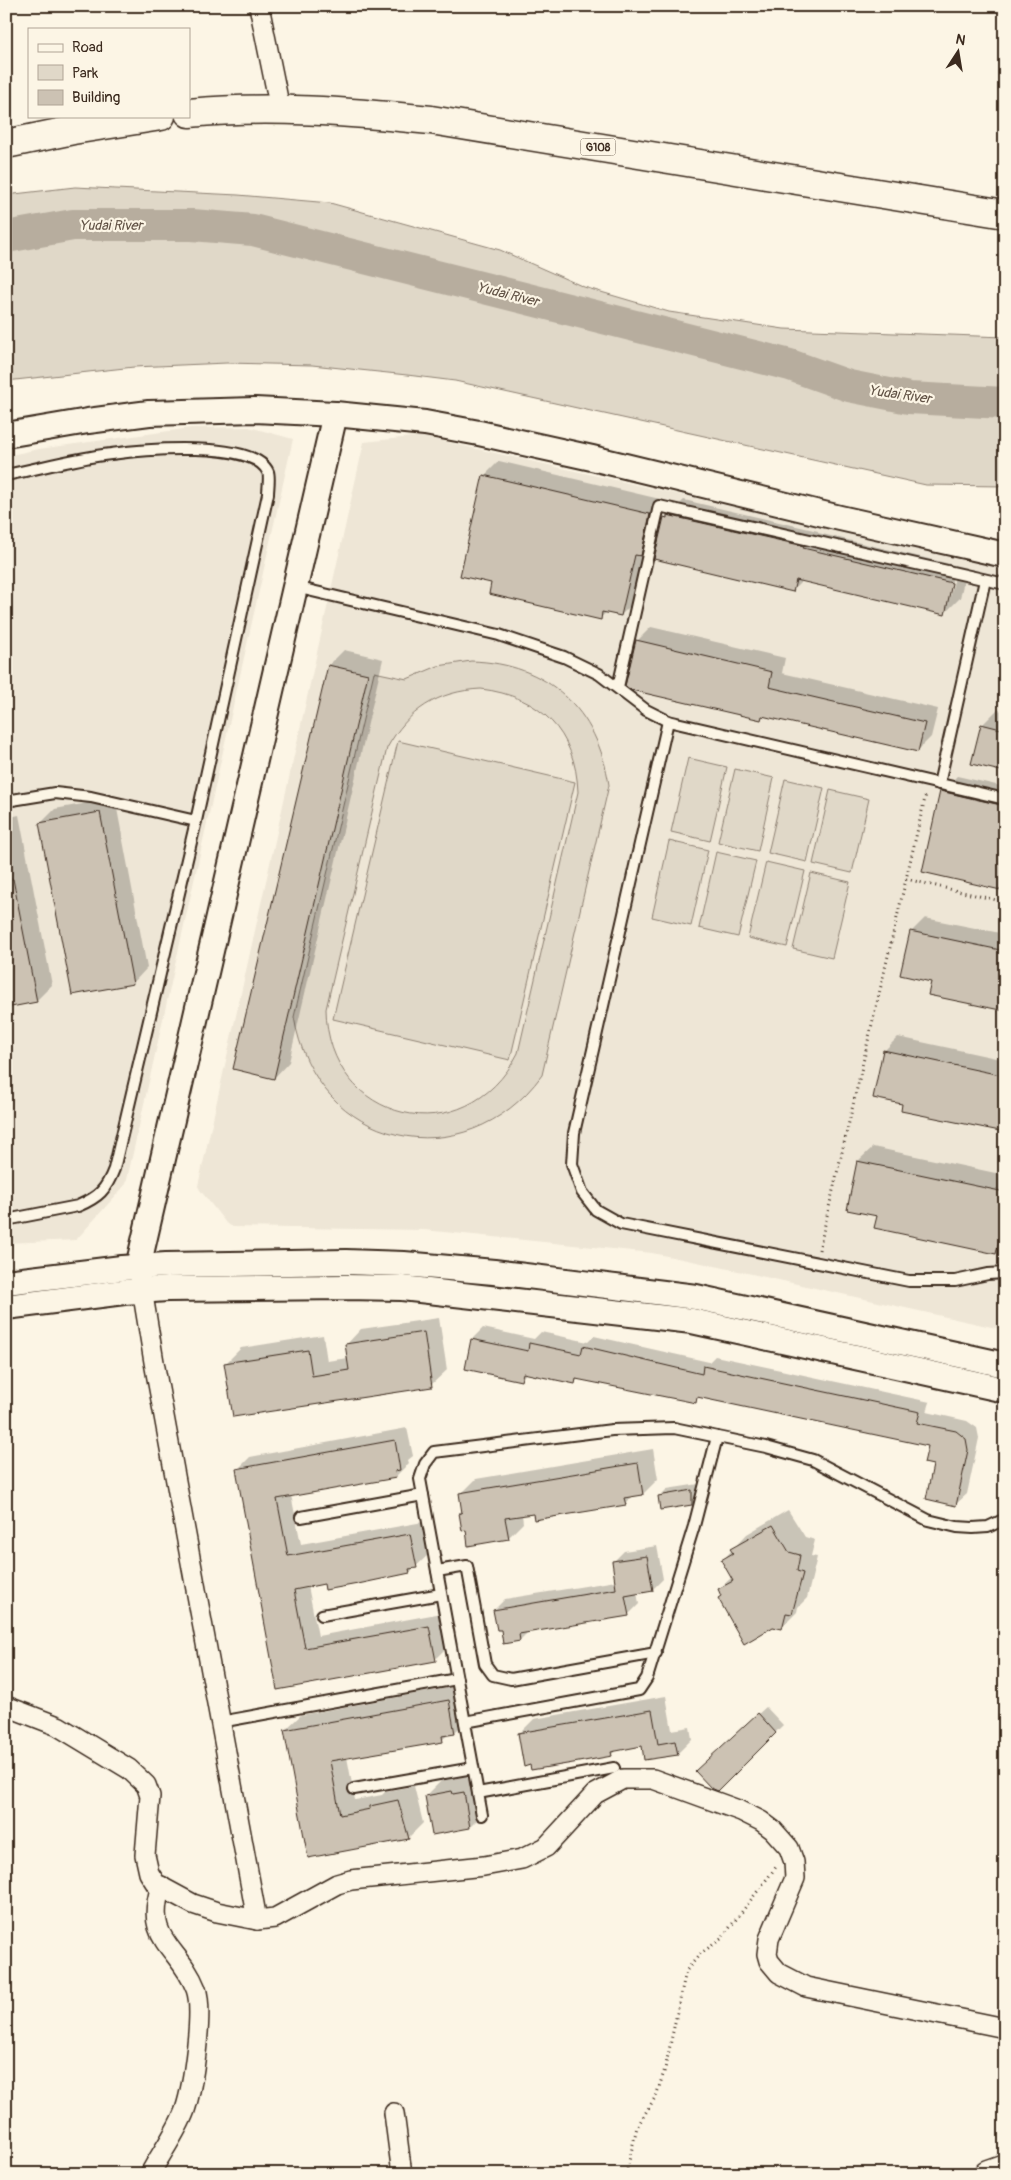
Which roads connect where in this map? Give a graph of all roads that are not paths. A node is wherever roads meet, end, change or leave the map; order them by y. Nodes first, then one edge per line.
1 (259, 6) edge
2 (280, 109) junction
3 (190, 113) edge
4 (148, 118) edge
5 (6, 144) edge
6 (1005, 214) edge
7 (335, 414) junction
8 (6, 435) edge
9 (6, 475) edge
10 (1005, 555) edge
11 (985, 580) junction
12 (1005, 584) edge
13 (295, 587) junction
14 (618, 687) junction
15 (668, 722) junction
16 (934, 782) junction
17 (1005, 799) edge
18 (6, 801) edge
19 (196, 821) junction
20 (6, 1220) edge
21 (138, 1267) junction
22 (1005, 1273) edge
23 (6, 1282) edge
24 (142, 1291) junction
25 (6, 1307) edge
26 (1005, 1365) edge
27 (1005, 1390) edge
28 (717, 1437) junction
29 (423, 1495) junction
30 (301, 1517) dead end
31 (1005, 1519) edge
32 (437, 1571) junction
33 (441, 1594) junction
34 (322, 1615) dead end
35 (656, 1653) junction
36 (457, 1679) junction
37 (6, 1706) edge
38 (220, 1722) junction
39 (465, 1722) junction
40 (473, 1768) junction
41 (614, 1768) dead end
42 (354, 1790) dead end
43 (478, 1793) junction
44 (482, 1815) dead end
45 (161, 1886) junction
46 (257, 1920) junction
47 (1005, 2028) edge
48 (394, 2112) dead end
49 (1005, 2168) edge
50 (150, 2174) edge
51 (402, 2174) edge
52 (988, 2174) edge

1 - 2 street
2 - 3 highway, G108
2 - 6 highway, G108
4 - 5 highway
7 - 8 street
7 - 10 street
7 - 13 street
9 - 19 lane
11 - 12 lane
11 - 14 lane
11 - 16 lane
13 - 14 lane
13 - 21 street
14 - 15 lane
15 - 16 lane
15 - 22 lane
16 - 17 lane
18 - 19 lane
19 - 20 lane
21 - 23 street
21 - 24 street
21 - 26 street
24 - 25 street
24 - 27 street
24 - 38 street
28 - 29 lane
28 - 31 lane
28 - 35 lane
29 - 30 lane
29 - 32 lane
32 - 33 lane
32 - 35 lane
33 - 34 lane
33 - 36 lane
35 - 39 lane
36 - 38 lane
36 - 39 lane
37 - 45 street
38 - 46 street
39 - 40 lane
40 - 42 lane
40 - 43 lane
41 - 43 lane
43 - 44 lane
45 - 46 street
45 - 50 street
46 - 47 street
48 - 51 street
49 - 52 highway

